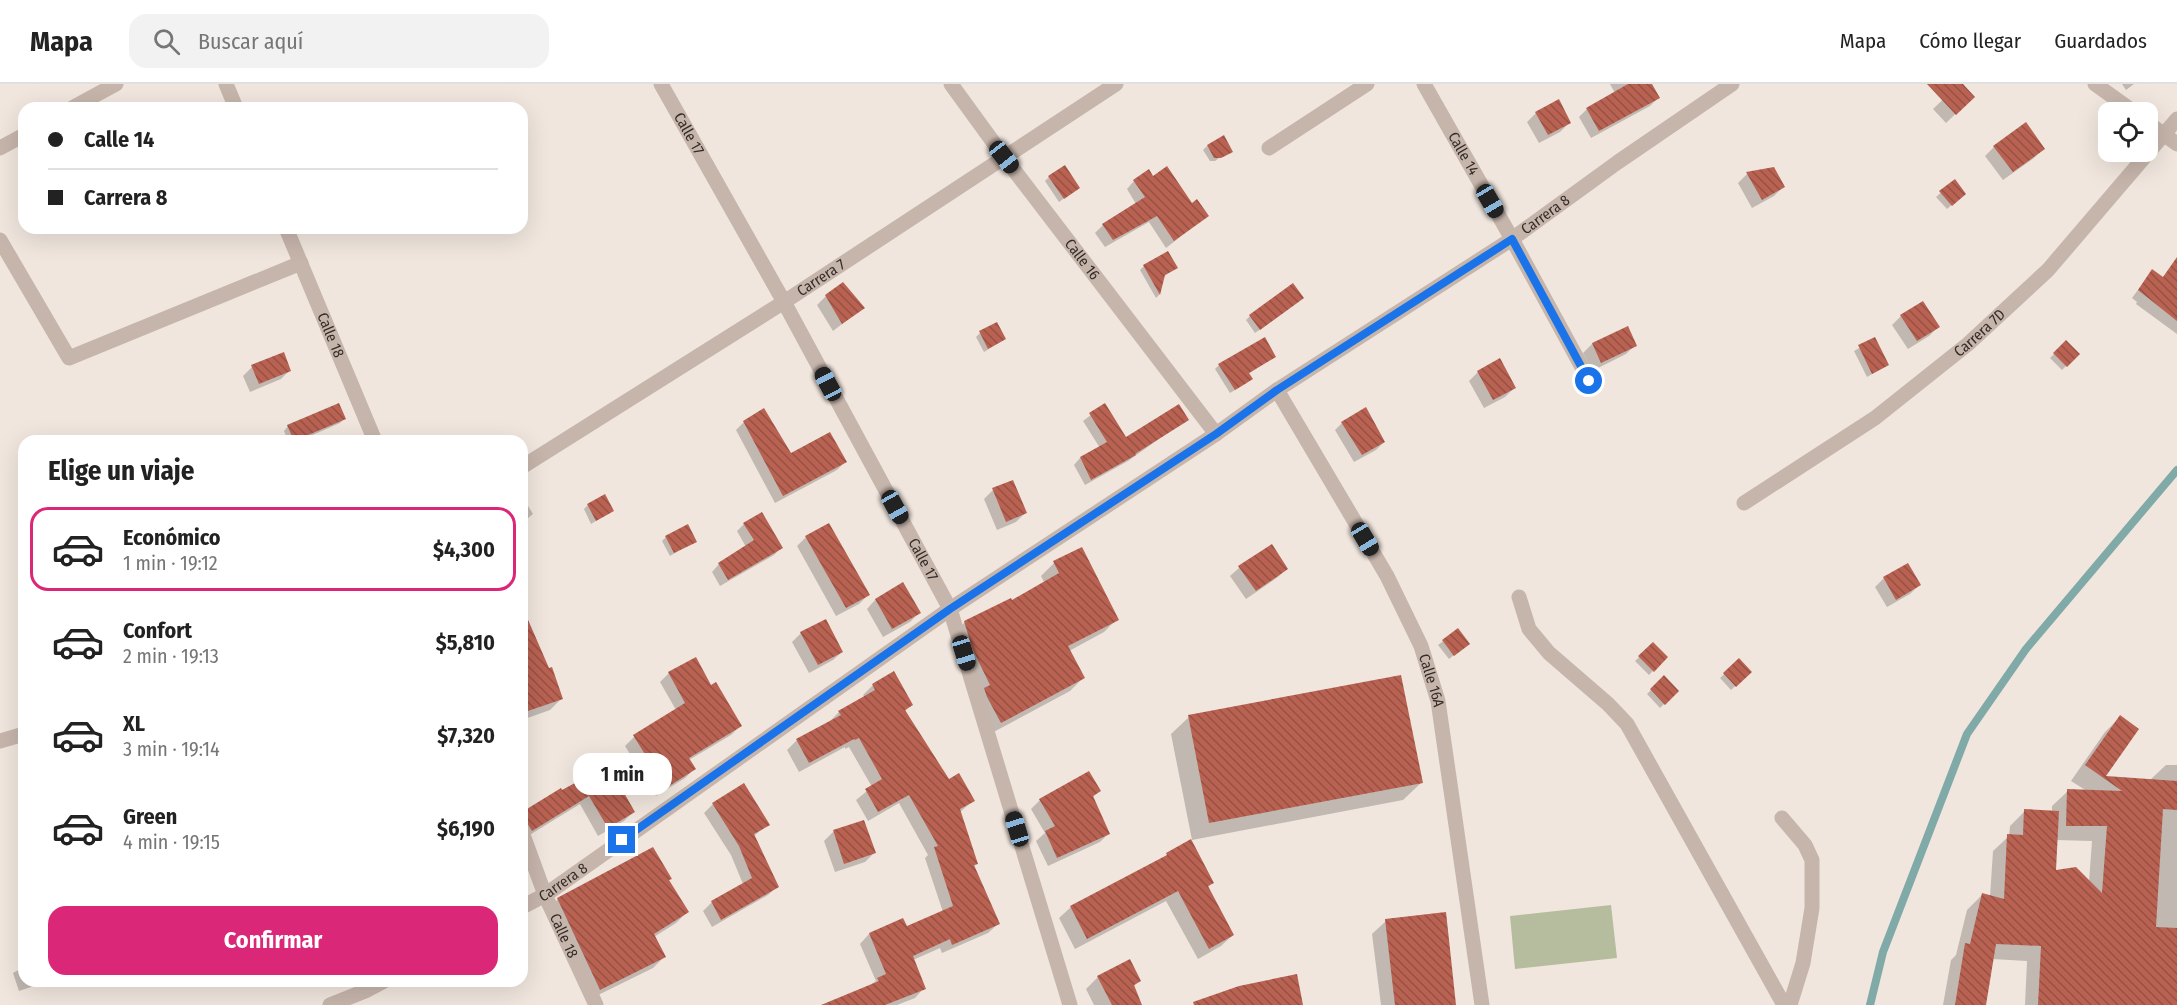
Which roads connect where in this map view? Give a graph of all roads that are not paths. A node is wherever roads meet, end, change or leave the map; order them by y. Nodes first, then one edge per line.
1 (116, 84) edge
2 (226, 84) edge
3 (661, 84) edge
4 (951, 84) edge
5 (1116, 84) edge
6 (1367, 84) edge
7 (1424, 84) edge
8 (1732, 84) edge
9 (2095, 84) edge
10 (83, 102) edge
11 (234, 102) edge
12 (2120, 102) edge
13 (2177, 119) edge
14 (2158, 130) edge
15 (2164, 135) junction
16 (18, 138) edge
17 (2177, 144) edge
18 (0, 148) edge
19 (1269, 148) dead end
20 (1004, 157) junction
21 (289, 234) edge
22 (1512, 239) junction
23 (0, 240) edge
24 (301, 263) junction
25 (784, 302) junction
26 (1589, 381) dead end
27 (1277, 390) junction
28 (1216, 434) junction
29 (373, 435) edge
30 (528, 463) edge
31 (1744, 503) dead end
32 (1520, 597) dead end
33 (950, 609) junction
34 (18, 736) edge
35 (0, 741) edge
36 (1782, 818) dead end
37 (528, 848) edge
38 (545, 895) junction
39 (528, 904) edge
40 (378, 987) edge
41 (367, 998) edge
42 (330, 1005) edge
43 (596, 1005) edge
44 (1070, 1005) edge
45 (1482, 1005) edge
46 (1784, 1005) edge
47 (1790, 1005) edge

1 - 10 street
2 - 11 street
3 - 25 street, Calle 17
4 - 20 street, Calle 16
5 - 20 street, Carrera 7
6 - 19 street
7 - 22 street, Calle 14
8 - 22 street, Carrera 8
9 - 12 street
13 - 15 street, Carrera 7D
14 - 15 street
15 - 17 street
15 - 31 street, Carrera 7D
16 - 18 street
20 - 25 street, Carrera 7
20 - 28 street, Calle 16
21 - 24 street, Calle 18
22 - 26 street, Calle 14
22 - 27 street, Carrera 8
23 - 24 street
24 - 29 street, Calle 18
25 - 30 street, Carrera 7
25 - 33 street, Calle 17
27 - 28 street, Carrera 8
27 - 45 street, Calle 16A
28 - 33 street, Carrera 8
32 - 46 street
33 - 38 street, Carrera 8
33 - 44 street, Calle 17
34 - 35 street
36 - 47 street
37 - 38 street, Calle 18
38 - 39 street, Carrera 8
38 - 43 street, Calle 18
40 - 41 street
41 - 42 street

